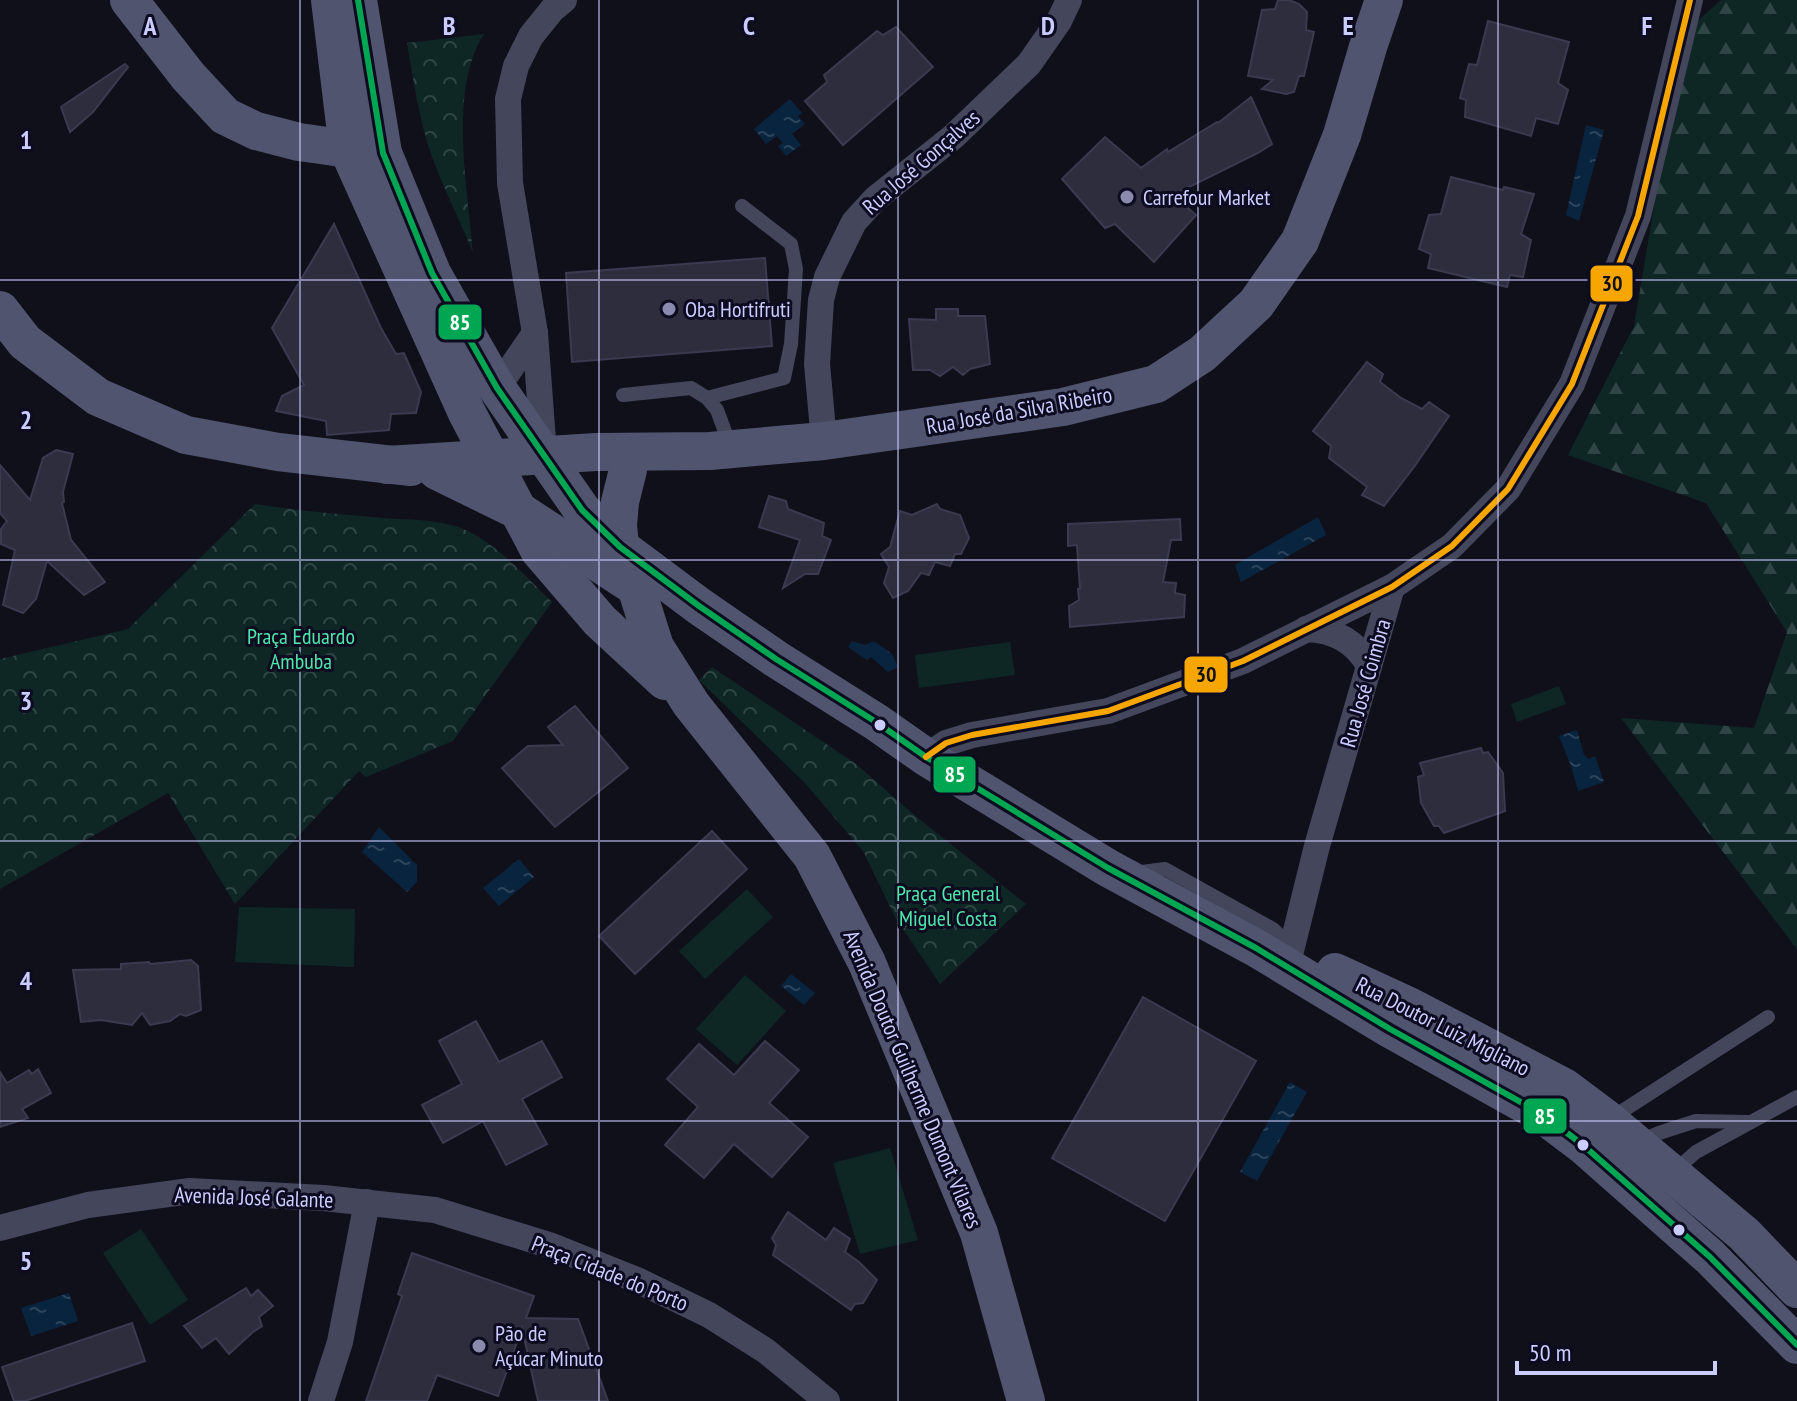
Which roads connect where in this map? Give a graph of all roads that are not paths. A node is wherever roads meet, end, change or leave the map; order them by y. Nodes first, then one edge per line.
1 (129, 0) edge
2 (330, 0) edge
3 (358, 0) edge
4 (564, 0) edge
5 (1069, 0) edge
6 (1384, 0) edge
7 (1690, 0) edge
8 (366, 151) junction
9 (742, 206) dead end
10 (0, 310) edge
11 (535, 333) junction
12 (497, 388) junction
13 (623, 395) dead end
14 (707, 398) junction
15 (467, 413) junction
16 (824, 441) junction
17 (720, 450) junction
18 (434, 466) junction
19 (552, 466) junction
20 (628, 470) junction
21 (505, 484) junction
22 (620, 547) junction
23 (1392, 587) junction
24 (637, 590) junction
25 (699, 606) junction
26 (1306, 629) junction
27 (1369, 666) junction
28 (691, 704) junction
29 (926, 757) junction
30 (1278, 957) junction
31 (1768, 1017) dead end
32 (1797, 1097) edge
33 (1749, 1122) junction
34 (1622, 1132) junction
35 (1672, 1173) junction
36 (367, 1202) junction
37 (0, 1228) edge
38 (1797, 1289) edge
39 (1797, 1345) edge
40 (321, 1401) edge
41 (827, 1401) edge
42 (1026, 1401) edge

1 - 8 main road
2 - 8 main road, Avenida Doutor Guilherme Dumont Vilares
3 - 8 main road, Avenida Doutor Guilherme Dumont Vilares
4 - 11 street
5 - 16 street, Rua José Gonçalves
6 - 16 main road, Rua José da Silva Ribeiro
7 - 23 street
8 - 12 main road, Avenida Doutor Guilherme Dumont Vilares
8 - 15 main road, Avenida Doutor Guilherme Dumont Vilares
9 - 14 lane
10 - 18 main road
11 - 12 street
11 - 19 street
12 - 15 main road
12 - 19 main road, Avenida Doutor Guilherme Dumont Vilares
13 - 14 lane
14 - 17 lane
15 - 18 main road
15 - 21 main road, Avenida Doutor Guilherme Dumont Vilares
16 - 17 main road, Rua José da Silva Ribeiro
17 - 19 main road, Rua José da Silva Ribeiro
17 - 20 main road, Rua José da Silva Ribeiro
18 - 21 main road
18 - 21 main road
19 - 20 main road, Rua José da Silva Ribeiro
19 - 21 main road
19 - 22 main road, Avenida Doutor Guilherme Dumont Vilares
20 - 22 main road
21 - 24 main road, Avenida Doutor Guilherme Dumont Vilares
21 - 28 main road, Avenida Doutor Guilherme Dumont Vilares
22 - 24 main road
22 - 25 main road, Rua Doutor Luiz Migliano
23 - 26 street
23 - 27 street, Rua José Coimbra
24 - 25 main road, Rua Doutor Luiz Migliano
24 - 28 main road, Avenida Doutor Guilherme Dumont Vilares
25 - 29 main road, Rua Doutor Luiz Migliano
26 - 27 street
26 - 29 street
27 - 30 street, Rua José Coimbra
28 - 42 main road, Avenida Doutor Guilherme Dumont Vilares
29 - 30 main road, Rua Doutor Luiz Migliano
30 - 34 main road, Rua Doutor Luiz Migliano
30 - 39 main road, Rua Doutor Luiz Migliano
31 - 34 lane
32 - 33 lane
33 - 34 lane
33 - 35 lane
34 - 35 main road, Rua Doutor Luiz Migliano
35 - 38 main road, Rua Doutor Luiz Migliano
36 - 37 street, Avenida José Galante
36 - 40 street
36 - 41 street, Praça Cidade do Porto

